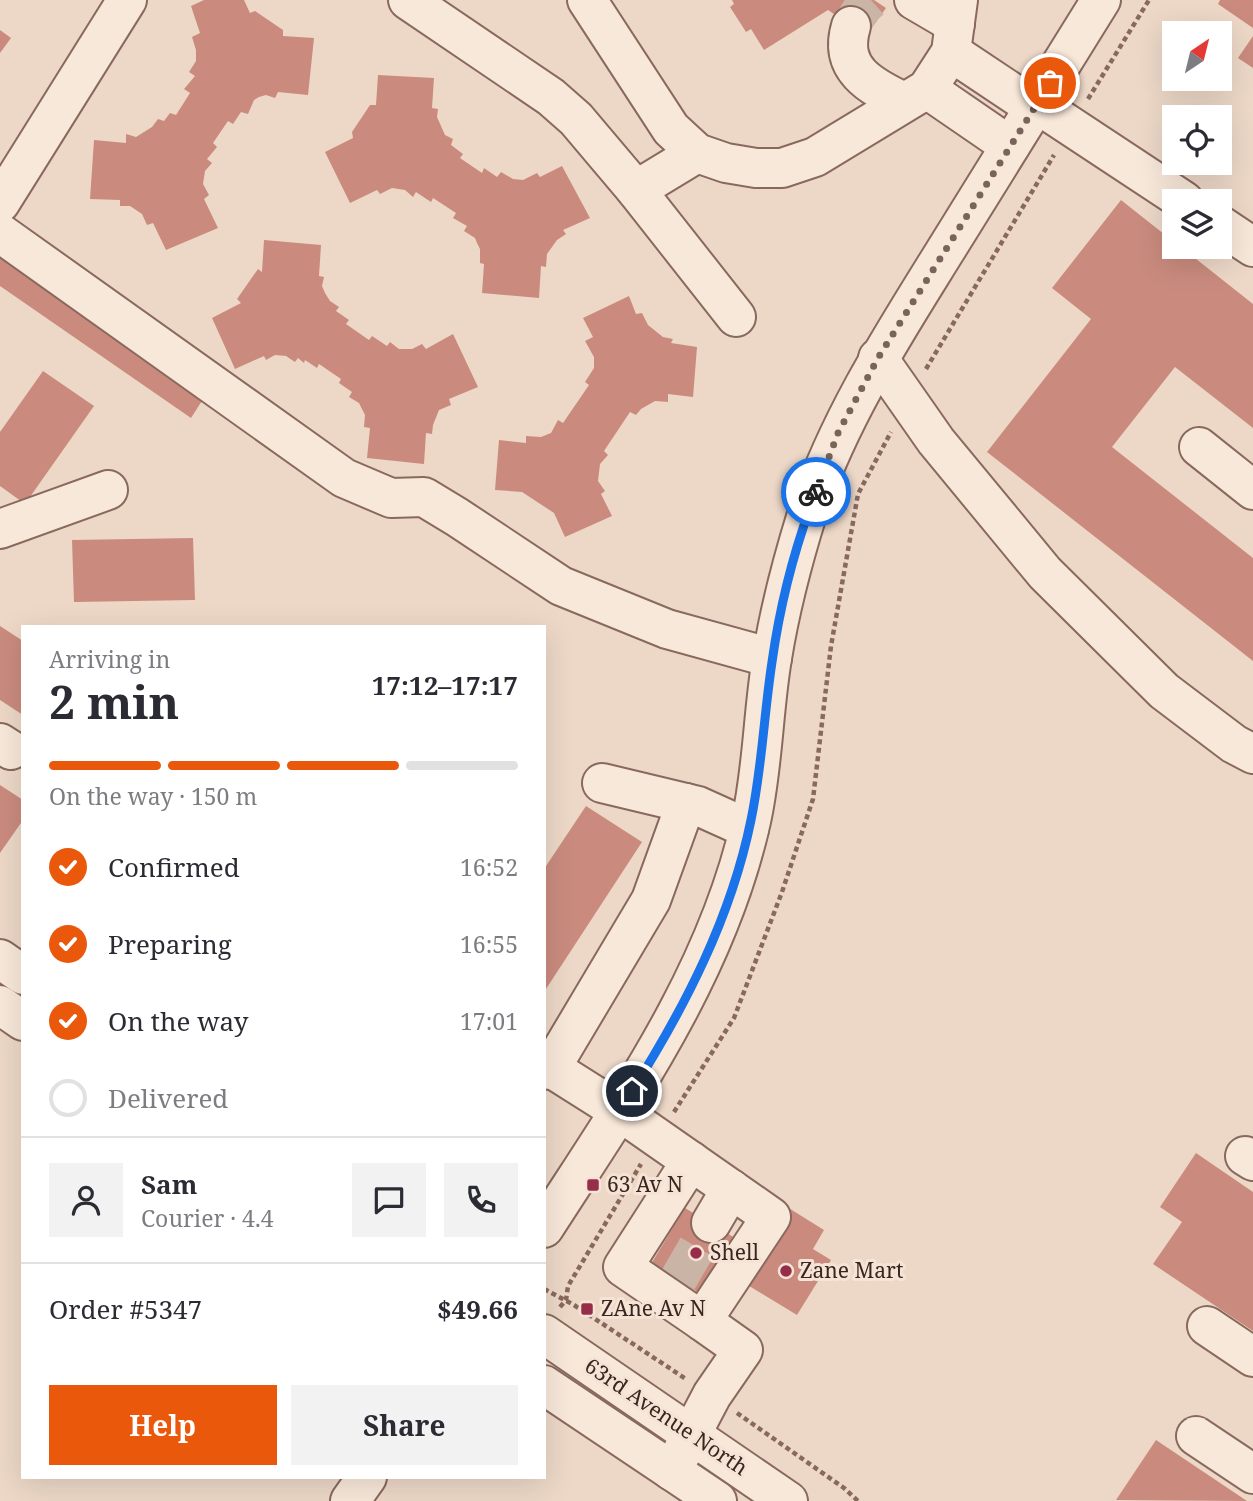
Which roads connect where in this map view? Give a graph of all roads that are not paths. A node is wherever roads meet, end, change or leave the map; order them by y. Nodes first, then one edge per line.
1 (127, 0) edge
2 (408, 0) edge
3 (587, 0) edge
4 (914, 0) edge
5 (1101, 0) edge
6 (955, 25) edge
7 (851, 26) tunnel mouth
8 (916, 95) junction
9 (1036, 106) junction
10 (1010, 146) junction
11 (697, 153) junction
12 (1166, 189) edge
13 (636, 190) junction
14 (0, 203) edge
15 (0, 233) edge
16 (1232, 233) edge
17 (1253, 247) edge
18 (736, 317) dead end
19 (878, 358) junction
20 (1199, 447) dead end
21 (107, 490) dead end
22 (1253, 490) edge
23 (0, 529) edge
24 (772, 658) junction
25 (1253, 754) edge
26 (602, 783) dead end
27 (686, 803) junction
28 (749, 829) junction
29 (0, 959) edge
30 (21, 974) edge
31 (0, 1005) edge
32 (21, 1020) edge
33 (550, 1056) edge
34 (619, 1111) junction
35 (691, 1161) junction
36 (731, 1189) junction
37 (711, 1223) tunnel mouth
38 (546, 1225) edge
39 (702, 1321) junction
40 (1207, 1326) dead end
41 (546, 1335) edge
42 (1253, 1357) edge
43 (546, 1386) edge
44 (691, 1435) junction
45 (1196, 1436) dead end
46 (672, 1471) junction
47 (1253, 1474) edge
48 (366, 1479) edge
49 (350, 1501) edge
50 (717, 1501) edge
51 (788, 1501) edge

1 - 14 street
2 - 13 street
3 - 11 street
4 - 6 street
5 - 9 street
6 - 8 street
6 - 9 street
7 - 8 street
8 - 10 street
8 - 11 street
9 - 10 street
9 - 12 street
10 - 19 street
11 - 13 street
13 - 18 street
15 - 24 street
16 - 17 street
19 - 24 street
19 - 25 street
20 - 22 street
21 - 23 street
24 - 28 street
26 - 27 street
27 - 28 street
27 - 33 street
28 - 34 street
29 - 30 street
31 - 32 street
33 - 34 street
34 - 35 street
34 - 38 street
35 - 36 street
35 - 39 street
36 - 37 street
36 - 39 street
39 - 44 street
40 - 42 street
41 - 44 street, 63rd Avenue North
43 - 46 street, 63rd Avenue North
44 - 46 street
44 - 51 street, 63rd Avenue North
45 - 47 street
46 - 50 street, 63rd Avenue North
48 - 49 street

